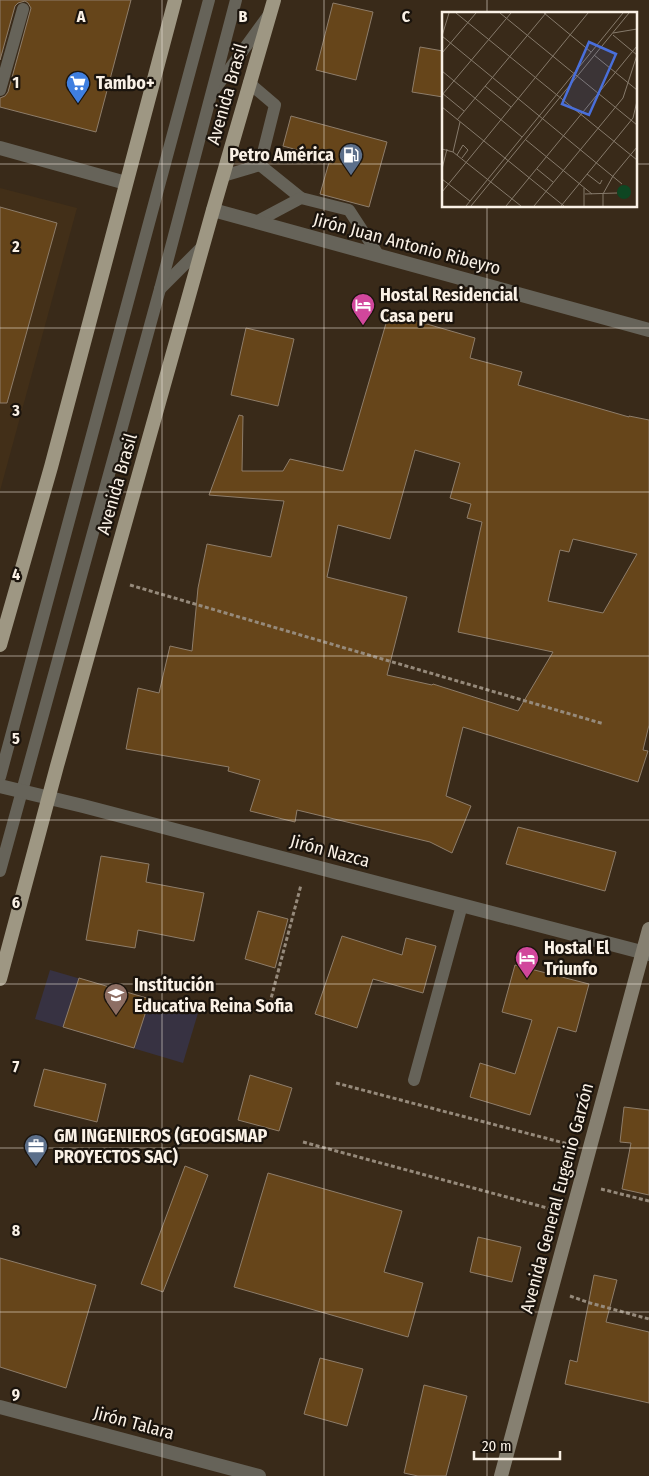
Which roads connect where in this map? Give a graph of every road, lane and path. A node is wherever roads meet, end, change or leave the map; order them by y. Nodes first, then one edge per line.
1 (175, 0) edge
2 (209, 0) edge
3 (236, 0) edge
4 (273, 6) edge
5 (23, 9) dead end
6 (249, 83) junction
7 (0, 90) edge
8 (211, 95) junction
9 (0, 148) edge
10 (260, 165) junction
11 (223, 176) junction
12 (126, 183) junction
13 (301, 198) junction
14 (213, 210) junction
15 (256, 222) junction
16 (203, 246) junction
17 (379, 256) junction
18 (160, 289) junction
19 (649, 330) edge
20 (110, 580) junction
21 (0, 645) edge
22 (604, 724) dead end
23 (0, 777) edge
24 (0, 786) edge
25 (21, 791) junction
26 (49, 798) junction
27 (307, 864) junction
28 (0, 871) edge
29 (462, 905) junction
30 (649, 929) edge
31 (646, 953) edge
32 (0, 979) edge
33 (268, 1010) dead end
34 (414, 1080) dead end
35 (336, 1083) dead end
36 (302, 1142) dead end
37 (590, 1150) junction
38 (621, 1194) dead end
39 (649, 1201) edge
40 (572, 1215) junction
41 (590, 1303) dead end
42 (649, 1319) edge
43 (0, 1407) edge
44 (259, 1476) edge
45 (501, 1476) edge

1 - 12 main road
2 - 23 lane, Avenida Brasil
3 - 8 lane, Avenida Brasil
4 - 6 main road, Avenida Brasil
4 - 8 lane
5 - 7 lane
6 - 10 lane
6 - 11 main road, Avenida Brasil
8 - 18 lane, Avenida Brasil
9 - 12 street
10 - 11 lane
10 - 13 lane
11 - 14 main road, Avenida Brasil
12 - 21 main road
13 - 15 lane
13 - 17 lane
14 - 15 street, Jirón Juan Antonio Ribeyro
14 - 16 main road, Avenida Brasil
15 - 17 street, Jirón Juan Antonio Ribeyro
16 - 18 lane
16 - 20 main road, Avenida Brasil
17 - 19 street, Jirón Juan Antonio Ribeyro
18 - 25 lane, Avenida Brasil
20 - 22 path
20 - 26 main road, Avenida Brasil
24 - 25 street, Jirón Nazca
25 - 26 street, Jirón Nazca
25 - 28 lane, Avenida Brasil
26 - 27 street, Jirón Nazca
26 - 32 main road, Avenida Brasil
27 - 29 street, Jirón Nazca
27 - 33 path
29 - 31 street, Jirón Nazca
29 - 34 lane
30 - 31 main road, Avenida General Eugenio Garzón
31 - 37 main road, Avenida General Eugenio Garzón
35 - 37 path
36 - 40 path
37 - 40 main road, Avenida General Eugenio Garzón
38 - 39 path
40 - 45 main road, Avenida General Eugenio Garzón
41 - 42 path
43 - 44 street, Jirón Talara

